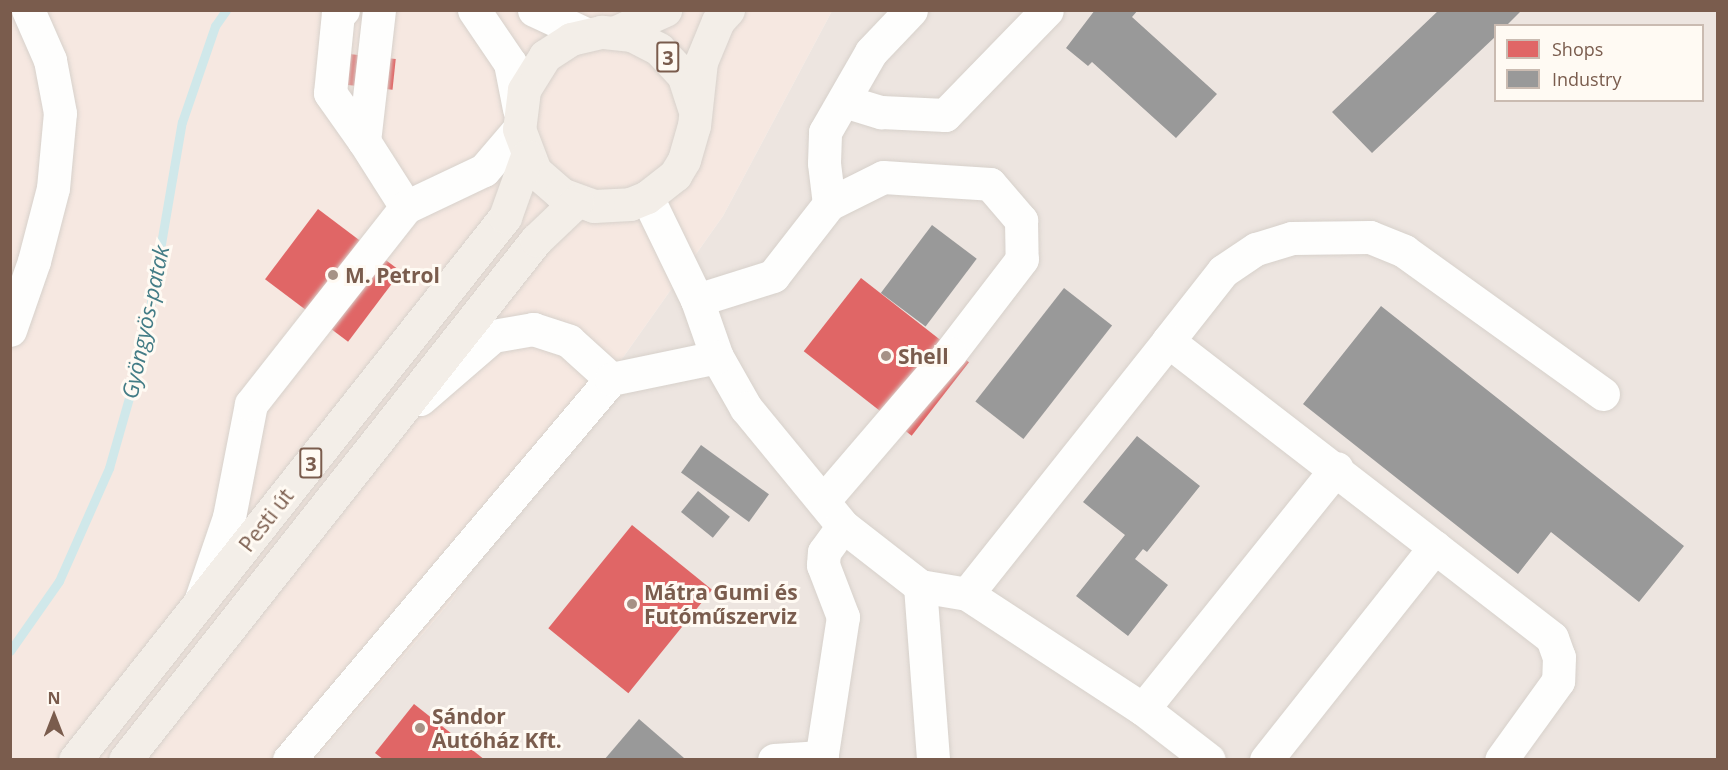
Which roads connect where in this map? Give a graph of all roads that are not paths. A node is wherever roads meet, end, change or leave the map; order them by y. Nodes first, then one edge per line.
1 (28, 10) edge
2 (343, 10) edge
3 (379, 10) edge
4 (474, 10) edge
5 (534, 10) edge
6 (665, 10) edge
7 (728, 10) edge
8 (910, 10) edge
9 (1047, 10) edge
10 (601, 33) junction
11 (844, 100) junction
12 (694, 108) junction
13 (522, 132) junction
14 (364, 141) junction
15 (647, 197) junction
16 (577, 201) junction
17 (829, 204) junction
18 (406, 207) junction
19 (697, 300) junction
20 (10, 330) edge
21 (1168, 341) junction
22 (717, 357) junction
23 (611, 379) junction
24 (1603, 394) dead end
25 (383, 432) junction
26 (1337, 468) junction
27 (823, 501) junction
28 (843, 526) junction
29 (1436, 548) junction
30 (920, 586) junction
31 (967, 594) junction
32 (198, 608) junction
33 (1143, 709) junction
34 (822, 758) edge
35 (75, 759) edge
36 (125, 759) edge
37 (290, 759) edge
38 (774, 759) edge
39 (933, 759) edge
40 (1209, 759) edge
41 (1266, 759) edge
42 (1501, 759) edge

1 - 20 street
2 - 14 street
3 - 14 street
4 - 13 street
5 - 10 street
6 - 10 main road, Pesti út / 3
7 - 12 main road, 3
8 - 11 street
9 - 11 street
10 - 12 main road, 3
10 - 13 main road, Pesti út / 3
11 - 17 street
12 - 15 main road, 3
13 - 16 main road, 3
13 - 18 street
13 - 32 main road, Pesti út / 3
14 - 18 street
15 - 16 main road, 3
15 - 19 street
16 - 25 main road, Pesti út / 3
17 - 19 street
17 - 27 street
18 - 32 street
19 - 22 street
21 - 24 street
21 - 26 street
21 - 31 street
22 - 23 street
22 - 27 street
23 - 25 street
23 - 37 street
25 - 36 main road, Pesti út / 3
26 - 29 street
26 - 33 street
27 - 28 street
28 - 30 street
28 - 34 street
29 - 41 street
29 - 42 street
30 - 31 street
30 - 39 street
31 - 33 street
32 - 35 main road, Pesti út / 3
33 - 40 street
34 - 38 street

